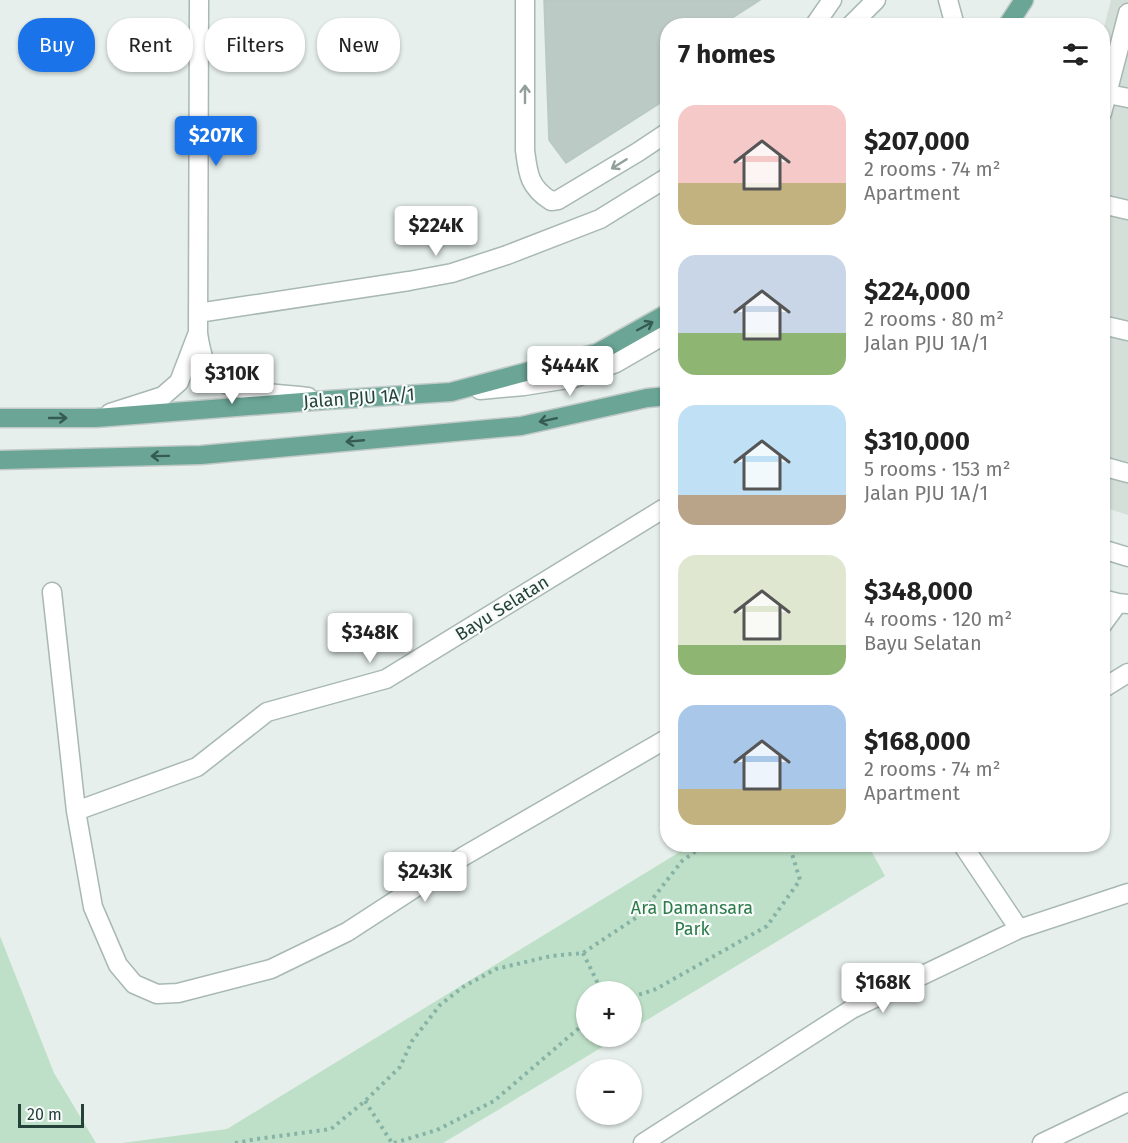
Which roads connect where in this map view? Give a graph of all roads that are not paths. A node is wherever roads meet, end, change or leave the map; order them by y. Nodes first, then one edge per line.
1 (199, 0) edge
2 (525, 0) edge
3 (832, 0) edge
4 (876, 0) edge
5 (948, 0) edge
6 (1024, 0) edge
7 (1128, 13) edge
8 (820, 18) edge
9 (858, 18) edge
10 (953, 18) edge
11 (1012, 18) edge
12 (1110, 86) edge
13 (1110, 94) edge
14 (1128, 98) edge
15 (660, 137) edge
16 (660, 182) edge
17 (1110, 206) edge
18 (1128, 210) edge
19 (198, 312) junction
20 (660, 318) edge
21 (1110, 327) edge
22 (1128, 331) edge
23 (198, 333) junction
24 (660, 338) edge
25 (452, 392) junction
26 (660, 397) edge
27 (328, 400) junction
28 (0, 418) edge
29 (96, 418) junction
30 (0, 460) edge
31 (1110, 468) edge
32 (1128, 473) edge
33 (660, 511) edge
34 (1110, 551) edge
35 (1128, 557) edge
36 (52, 592) dead end
37 (1128, 673) edge
38 (1110, 684) edge
39 (660, 743) edge
40 (76, 811) junction
41 (967, 852) edge
42 (1128, 893) edge
43 (1019, 929) junction
44 (1128, 1102) edge
45 (643, 1143) edge
46 (1042, 1143) edge

1 - 19 street
15 -> 2 street
3 - 8 street
4 - 9 street
5 - 10 street
6 - 11 main road
7 - 12 street
13 - 14 street
16 - 19 street
17 - 18 street
19 - 23 street
25 -> 20 main road, Jalan PJU 1A/1
21 - 22 street
23 - 27 street
23 - 29 street
24 - 25 street
25 - 27 main road, Jalan PJU 1A/1
26 -> 30 main road
27 - 29 main road, Jalan PJU 1A/1
28 -> 29 main road, Jalan PJU 1A/1
31 - 32 street
33 - 40 street, Bayu Selatan
34 - 35 street
36 - 40 street
37 - 38 street
39 - 40 street
41 - 43 street
42 - 43 street
43 - 45 street
44 - 46 street

